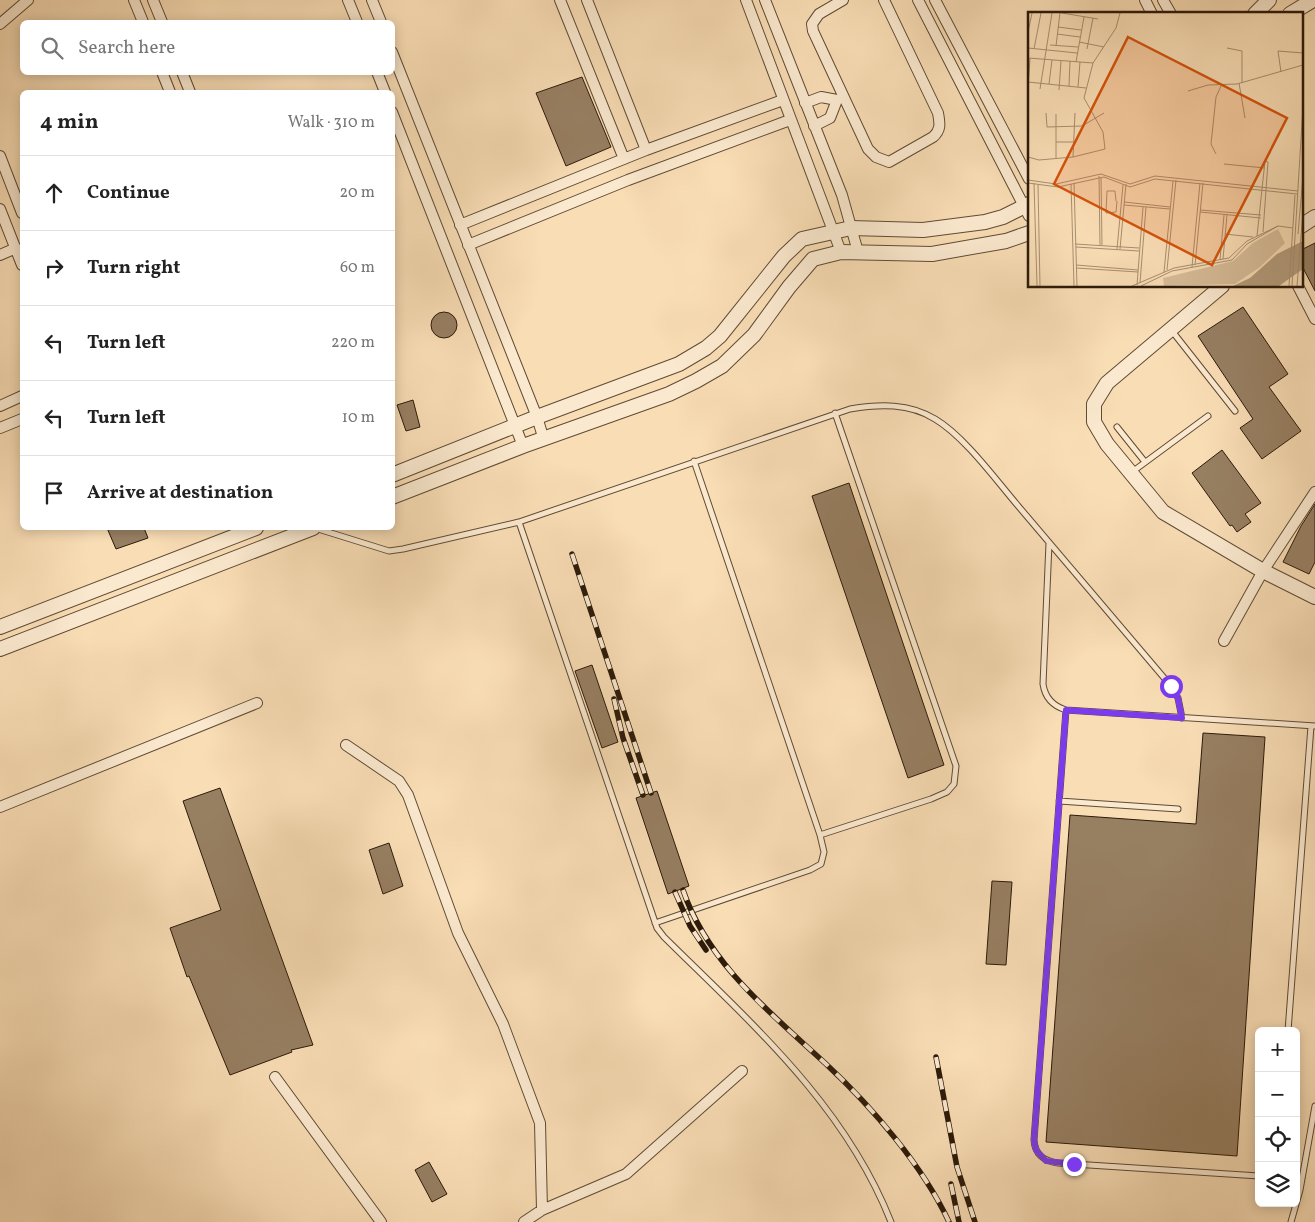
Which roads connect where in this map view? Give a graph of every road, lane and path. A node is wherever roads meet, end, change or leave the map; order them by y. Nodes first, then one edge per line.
1 (28, 0) edge
2 (134, 0) edge
3 (153, 0) edge
4 (348, 0) edge
5 (372, 0) edge
6 (560, 0) edge
7 (587, 0) edge
8 (746, 0) edge
9 (765, 0) edge
10 (843, 0) edge
11 (884, 0) edge
12 (918, 0) edge
13 (934, 0) edge
14 (1145, 0) edge
15 (1163, 0) edge
16 (1268, 0) edge
17 (1313, 0) edge
18 (1151, 12) edge
19 (1170, 12) edge
20 (1256, 12) edge
21 (1293, 12) edge
22 (142, 20) edge
23 (161, 20) edge
24 (356, 20) edge
25 (380, 20) edge
26 (0, 24) edge
27 (395, 60) edge
28 (163, 75) edge
29 (183, 75) edge
30 (378, 75) edge
31 (169, 90) edge
32 (189, 90) edge
33 (384, 90) edge
34 (840, 98) junction
35 (783, 100) junction
36 (805, 103) junction
37 (395, 120) edge
38 (790, 120) junction
39 (814, 126) junction
40 (646, 150) junction
41 (0, 156) edge
42 (624, 158) junction
43 (1028, 177) edge
44 (20, 208) edge
45 (0, 209) edge
46 (1027, 209) edge
47 (1315, 217) edge
48 (460, 225) junction
49 (1302, 225) edge
50 (851, 228) junction
51 (834, 230) junction
52 (1028, 232) edge
53 (468, 244) junction
54 (16, 248) junction
55 (841, 252) junction
56 (858, 252) junction
57 (0, 255) edge
58 (20, 259) edge
59 (1220, 288) edge
60 (1299, 288) edge
61 (1315, 319) edge
62 (1171, 329) junction
63 (20, 397) edge
64 (0, 406) edge
65 (1235, 411) dead end
66 (834, 413) junction
67 (1208, 416) dead end
68 (537, 417) junction
69 (20, 420) edge
70 (516, 425) junction
71 (1117, 427) dead end
72 (0, 428) edge
73 (544, 440) junction
74 (523, 446) junction
75 (694, 461) junction
76 (1145, 462) junction
77 (395, 474) edge
78 (1130, 474) junction
79 (1315, 492) edge
80 (395, 496) edge
81 (519, 522) junction
82 (251, 530) edge
83 (308, 530) edge
84 (320, 530) edge
85 (1049, 543) junction
86 (1263, 571) junction
87 (1315, 597) edge
88 (0, 627) edge
89 (1224, 641) dead end
90 (0, 649) edge
91 (257, 703) dead end
92 (1066, 710) junction
93 (1182, 718) junction
94 (1313, 726) edge
95 (346, 745) dead end
96 (1059, 801) junction
97 (0, 807) edge
98 (1178, 809) dead end
99 (820, 835) junction
100 (655, 923) junction
101 (1288, 1027) edge
102 (742, 1071) dead end
103 (275, 1077) dead end
104 (1315, 1106) edge
105 (1255, 1176) edge
106 (542, 1210) junction
107 (381, 1222) edge
108 (524, 1222) edge
109 (891, 1222) edge
110 (1291, 1222) edge

1 - 26 street
2 - 22 street
3 - 23 street
4 - 24 street
5 - 25 street
6 - 42 street
7 - 40 street
8 - 35 street
9 - 36 street
10 - 34 street
11 - 34 street
12 - 46 street
13 - 43 street
14 - 18 street
15 - 19 street
16 - 20 street
17 - 21 street
27 - 48 street
28 - 31 street
29 - 32 street
30 - 33 street
34 - 36 street
34 - 39 street
35 - 38 street
35 - 40 street
36 - 39 street
37 - 70 street
38 - 51 street
38 - 53 street
39 - 50 street
40 - 42 street
41 - 44 street
42 - 48 street
45 - 54 street
46 - 50 street
47 - 49 street
48 - 53 street
50 - 51 street
50 - 56 street
51 - 55 street
51 - 68 street
52 - 56 street
53 - 68 street
54 - 57 street
54 - 58 street
55 - 56 street
55 - 73 street
59 - 62 street
60 - 61 street
62 - 65 lane
62 - 78 street
63 - 64 street
66 - 75 lane
66 - 85 lane
66 - 99 lane
67 - 76 lane
68 - 70 street
68 - 73 street
69 - 72 street
70 - 74 street
70 - 77 street
71 - 76 lane
73 - 74 street
74 - 80 street
75 - 81 lane
75 - 99 lane
76 - 78 lane
78 - 86 street
79 - 86 street
81 - 84 lane
81 - 100 lane
82 - 88 street
83 - 90 street
85 - 92 lane
85 - 93 lane
86 - 87 street
86 - 89 street
91 - 97 street
92 - 93 lane
92 - 96 lane
93 - 94 lane
94 - 101 lane
95 - 106 street
96 - 98 lane
96 - 105 lane
99 - 100 lane
100 - 109 lane
102 - 106 street
103 - 107 street
104 - 110 lane
106 - 108 street

